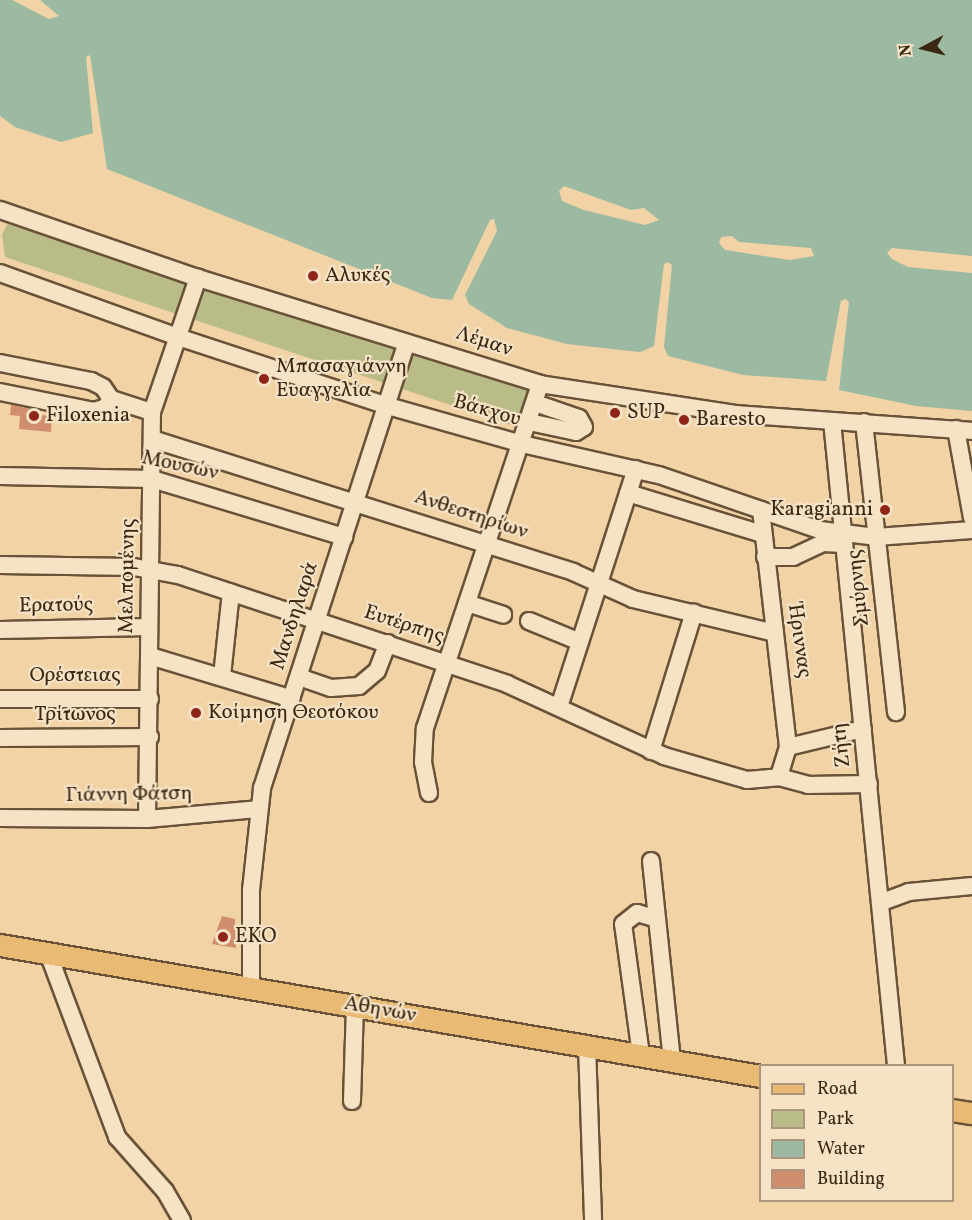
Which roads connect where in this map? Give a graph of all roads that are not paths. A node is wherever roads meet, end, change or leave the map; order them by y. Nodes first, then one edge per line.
1 (0, 210) edge
2 (0, 273) edge
3 (198, 279) junction
4 (178, 337) junction
5 (407, 343) junction
6 (0, 363) edge
7 (540, 384) junction
8 (0, 392) edge
9 (111, 399) junction
10 (535, 402) junction
11 (388, 405) junction
12 (152, 412) junction
13 (832, 421) junction
14 (529, 422) junction
15 (864, 422) junction
16 (964, 430) edge
17 (152, 439) junction
18 (522, 444) junction
19 (636, 469) junction
20 (0, 476) edge
21 (152, 479) junction
22 (628, 493) junction
23 (356, 503) junction
24 (760, 510) junction
25 (972, 518) edge
26 (972, 530) edge
27 (762, 534) junction
28 (344, 537) junction
29 (876, 537) junction
30 (843, 540) junction
31 (488, 544) junction
32 (765, 557) junction
33 (0, 565) edge
34 (150, 569) junction
35 (599, 584) junction
36 (231, 592) junction
37 (467, 603) junction
38 (694, 612) junction
39 (503, 615) dead end
40 (317, 620) junction
41 (529, 621) dead end
42 (149, 627) junction
43 (0, 630) edge
44 (775, 633) junction
45 (580, 642) junction
46 (388, 643) junction
47 (150, 656) junction
48 (445, 663) junction
49 (222, 676) junction
50 (299, 677) junction
51 (0, 699) edge
52 (150, 699) junction
53 (291, 699) junction
54 (559, 707) junction
55 (896, 712) dead end
56 (863, 729) junction
57 (150, 737) junction
58 (0, 738) edge
59 (788, 747) junction
60 (651, 751) junction
61 (779, 777) junction
62 (869, 784) junction
63 (429, 793) dead end
64 (258, 809) junction
65 (0, 818) edge
66 (147, 819) junction
67 (651, 861) dead end
68 (972, 886) edge
69 (882, 902) junction
70 (655, 918) junction
71 (0, 945) edge
72 (48, 953) junction
73 (251, 987) junction
74 (355, 1005) junction
75 (664, 1015) junction
76 (637, 1016) junction
77 (587, 1046) junction
78 (641, 1055) junction
79 (672, 1061) junction
80 (896, 1064) edge
81 (759, 1076) edge
82 (352, 1101) dead end
83 (954, 1110) edge
84 (972, 1113) edge
85 (182, 1220) edge
86 (593, 1220) edge

1 - 3 street, Λέμαν
2 - 4 street, Βάκχου
3 - 4 street, Μελπομένης
3 - 5 street, Λέμαν
4 - 11 street, Βάκχου
4 - 12 street, Μελπομένης
5 - 7 street, Λέμαν
5 - 11 street, Μανδηλαρά
6 - 9 street
7 - 10 street
7 - 13 street, Λέμαν
8 - 9 street
9 - 12 street
10 - 14 street
10 - 14 street
11 - 18 street, Βάκχου
11 - 23 street, Μανδηλαρά
12 - 17 street, Μελπομένης
13 - 15 street, Λέμαν
13 - 30 street, Ζήτη
14 - 18 street
15 - 16 street, Λέμαν
15 - 29 street, Σμύρνης
16 - 25 street
17 - 21 street, Μελπομένης
17 - 23 street, Ανθεστηρίων
18 - 19 street, Βάκχου
18 - 31 street
19 - 22 street
19 - 24 street, Βάκχου
20 - 21 street, Μουσών
21 - 28 street, Μουσών
21 - 34 street, Μελπομένης
22 - 27 street
22 - 35 street
23 - 28 street, Μανδηλαρά
23 - 31 street, Ανθεστηρίων
24 - 27 street, Ήριννας
24 - 30 street, Βάκχου
26 - 29 street, Βάκχου
27 - 32 street, Ήριννας
28 - 40 street, Μανδηλαρά
29 - 30 street, Βάκχου
29 - 55 street, Σμύρνης
30 - 32 street
30 - 56 street, Ζήτη
31 - 35 street, Ανθεστηρίων
31 - 37 street
32 - 44 street, Ήριννας
33 - 34 street, Ευτέρπης
34 - 36 street, Ευτέρπης
34 - 42 street, Μελπομένης
35 - 38 street, Ανθεστηρίων
35 - 45 street
36 - 40 street, Ευτέρπης
36 - 49 street
37 - 39 street
37 - 48 street
38 - 44 street, Ανθεστηρίων
38 - 60 street
40 - 46 street, Ευτέρπης
40 - 50 street, Μανδηλαρά
41 - 45 street
42 - 43 street, Ερατούς
42 - 47 street, Μελπομένης
44 - 59 street, Ήριννας
45 - 54 street
46 - 48 street, Ευτέρπης
46 - 50 street
47 - 49 street
47 - 52 street, Μελπομένης
48 - 54 street, Ευτέρπης
48 - 63 street
49 - 53 street
50 - 53 street, Μανδηλαρά
51 - 52 street, Ορέστειας
52 - 57 street, Μελπομένης
53 - 64 street, Μανδηλαρά
54 - 60 street, Ευτέρπης
56 - 59 street
56 - 62 street, Ζήτη
57 - 58 street, Τρίτωνος
57 - 66 street, Μελπομένης
59 - 61 street, Ήριννας
60 - 61 street, Ευτέρπης
61 - 62 street
62 - 69 street, Ζήτη
64 - 66 street, Γιάννη Φάτση
64 - 73 street, Μανδηλαρά
65 - 66 street, Γιάννη Φάτση
67 - 70 street
68 - 69 street
69 - 80 street, Ζήτη
70 - 75 street
70 - 76 street
71 - 72 main road, Αθηνών
72 - 73 main road, Αθηνών
72 - 85 street
73 - 74 main road, Αθηνών
74 - 77 main road, Αθηνών
74 - 82 street
75 - 76 street
75 - 79 street
76 - 78 street
77 - 78 main road, Αθηνών
77 - 86 street
78 - 79 main road, Αθηνών
79 - 81 main road, Αθηνών
83 - 84 main road

